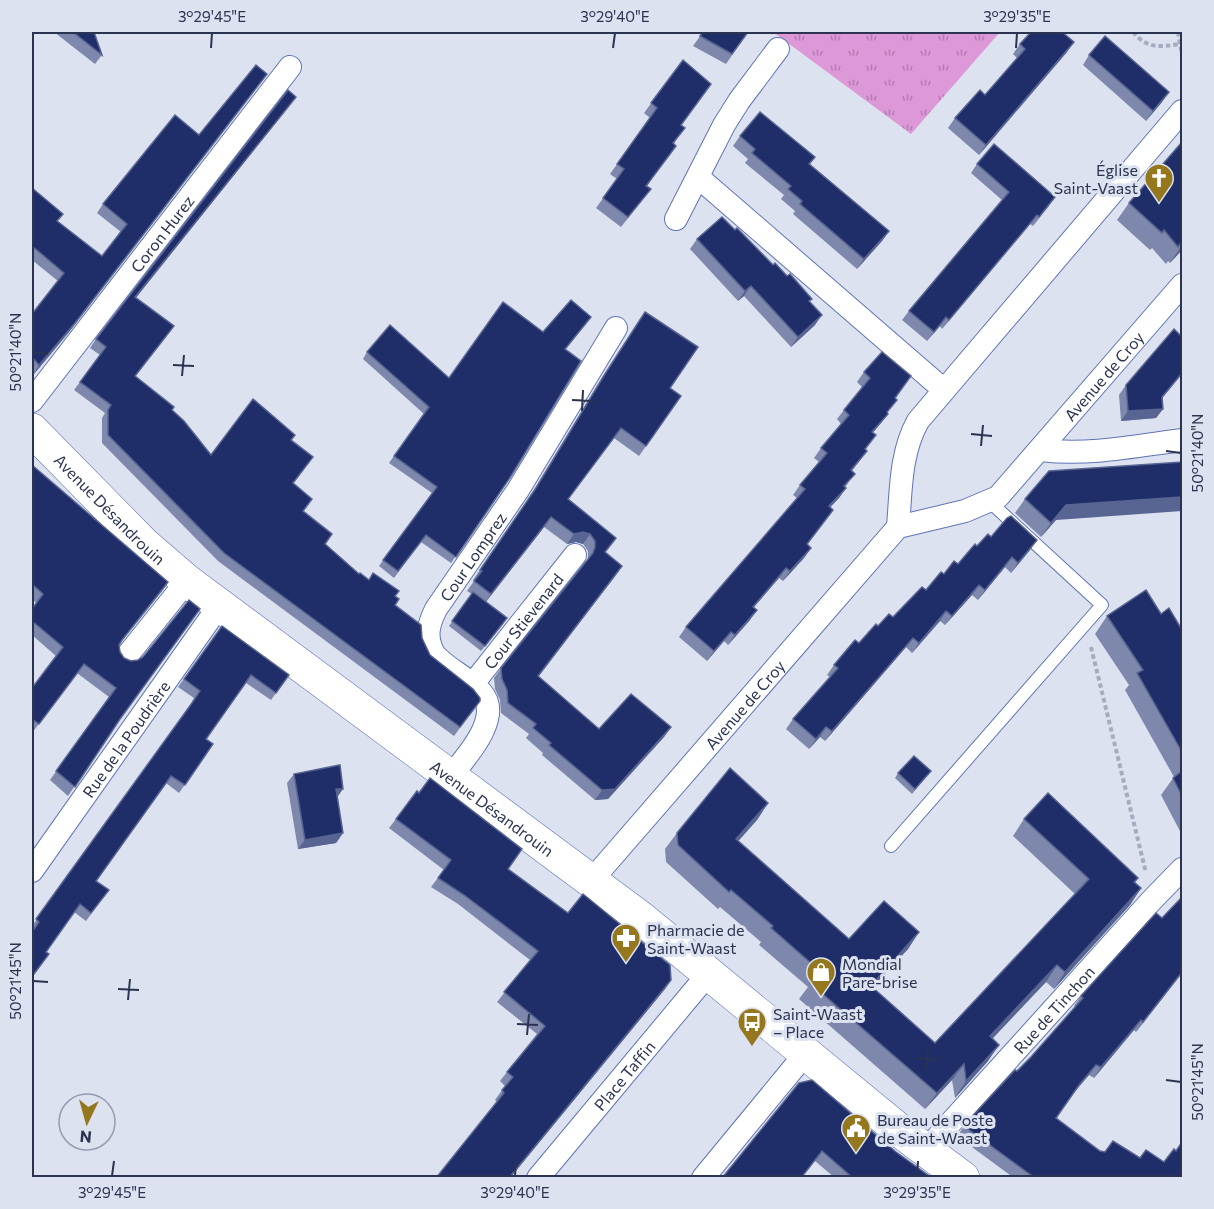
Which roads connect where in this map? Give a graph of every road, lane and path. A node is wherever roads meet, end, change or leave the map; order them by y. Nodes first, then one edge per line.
1 (1133, 32) edge
2 (1178, 32) edge
3 (1180, 44) junction
4 (778, 49) dead end
5 (1182, 55) edge
6 (290, 67) dead end
7 (1182, 111) edge
8 (698, 177) junction
9 (676, 219) dead end
10 (1182, 285) edge
11 (616, 328) dead end
12 (944, 390) junction
13 (32, 401) edge
14 (32, 430) edge
15 (1182, 440) edge
16 (1041, 450) junction
17 (990, 502) junction
18 (898, 527) junction
19 (575, 555) dead end
20 (186, 581) junction
21 (219, 606) junction
22 (1086, 623) junction
23 (126, 657) edge
24 (472, 686) junction
25 (450, 777) junction
26 (891, 846) dead end
27 (1182, 868) edge
28 (32, 871) edge
29 (591, 881) junction
30 (1152, 900) junction
31 (709, 973) junction
32 (806, 1053) junction
33 (926, 1150) junction
34 (538, 1178) edge
35 (704, 1178) edge
36 (963, 1178) edge

1 - 3 path
2 - 3 path
3 - 5 path
4 - 8 street
6 - 13 street, Coron Hurez
7 - 12 street
8 - 9 street
8 - 12 street
10 - 16 street, Avenue de Croy
11 - 24 street, Cour Lomprez
12 - 18 street
14 - 20 main road, Avenue Désandrouin
15 - 16 street
16 - 17 street, Avenue de Croy
17 - 18 street, Avenue de Croy
17 - 22 lane
18 - 29 street, Avenue de Croy
19 - 24 street, Cour Stievenard
20 - 21 main road, Avenue Désandrouin
20 - 23 street
21 - 25 main road, Avenue Désandrouin
21 - 28 street, Rue de la Poudrière
22 - 26 lane
22 - 30 path
24 - 25 street, Cour Lomprez
25 - 29 main road, Avenue Désandrouin
27 - 30 street, Rue de Tinchon
29 - 31 main road, Avenue Désandrouin
30 - 33 street, Rue de Tinchon
31 - 32 main road, Avenue Désandrouin
31 - 34 street, Place Taffin
32 - 33 main road, Avenue Désandrouin
32 - 35 street
33 - 36 main road, Avenue Désandrouin

